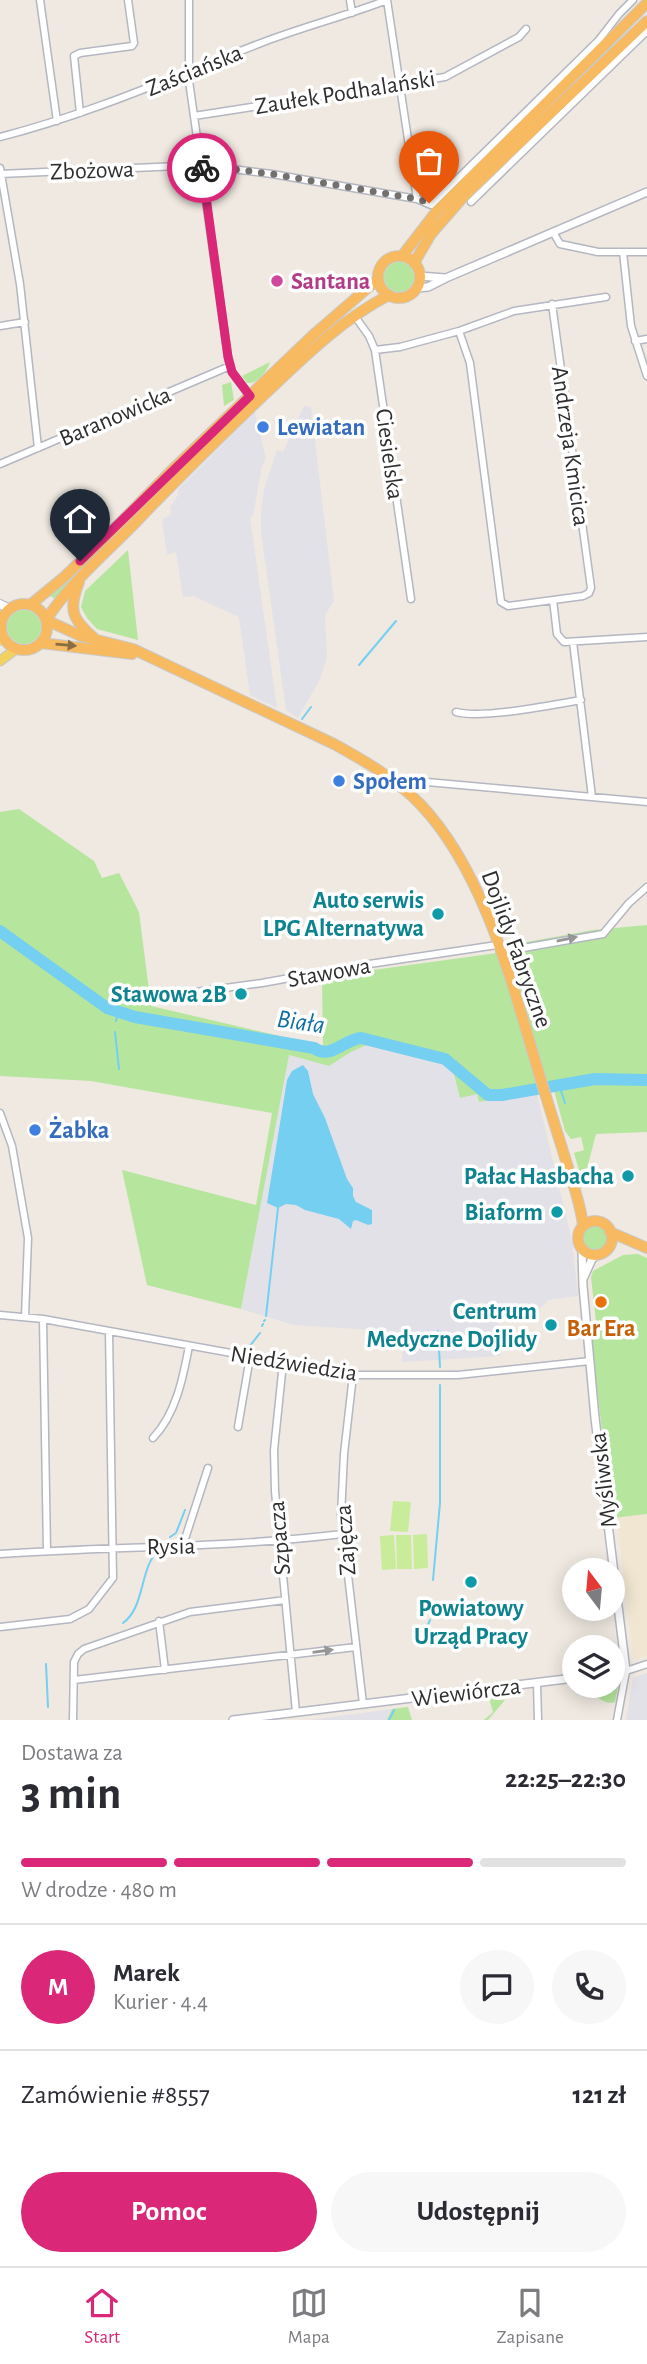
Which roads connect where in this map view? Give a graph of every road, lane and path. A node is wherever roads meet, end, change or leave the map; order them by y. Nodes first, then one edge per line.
1 (40, 0) edge
2 (128, 0) edge
3 (189, 0) edge
4 (350, 0) edge
5 (387, 0) edge
6 (634, 0) edge
7 (647, 3) edge
8 (352, 13) junction
9 (647, 21) edge
10 (526, 30) dead end
11 (647, 31) edge
12 (190, 71) junction
13 (399, 86) junction
14 (80, 113) junction
15 (194, 116) junction
16 (57, 121) junction
17 (0, 137) edge
18 (201, 166) junction
19 (0, 172) edge
20 (647, 192) edge
21 (417, 199) junction
22 (471, 202) dead end
23 (553, 232) junction
24 (623, 252) junction
25 (647, 252) edge
26 (402, 256) junction
27 (414, 263) junction
28 (419, 276) junction
29 (446, 278) junction
30 (378, 279) junction
31 (416, 288) junction
32 (389, 295) junction
33 (606, 297) dead end
34 (552, 304) junction
35 (354, 315) junction
36 (24, 322) junction
37 (0, 326) edge
38 (459, 331) junction
39 (647, 339) edge
40 (635, 341) junction
41 (375, 350) junction
42 (230, 366) junction
43 (647, 376) edge
44 (250, 396) junction
45 (38, 449) junction
46 (0, 464) edge
47 (79, 581) junction
48 (411, 599) dead end
49 (553, 600) junction
50 (30, 605) junction
51 (5, 606) edge
52 (46, 620) junction
53 (1, 621) edge
54 (647, 637) edge
55 (1, 638) edge
56 (95, 639) junction
57 (573, 642) junction
58 (41, 643) junction
59 (16, 649) junction
60 (146, 656) junction
61 (0, 662) edge
62 (581, 700) junction
63 (456, 712) dead end
64 (408, 792) junction
65 (592, 797) junction
66 (647, 802) edge
67 (647, 887) edge
68 (499, 948) junction
69 (159, 997) dead end
70 (0, 1113) edge
71 (574, 1186) junction
72 (596, 1221) junction
73 (583, 1226) junction
74 (611, 1232) junction
75 (610, 1246) junction
76 (644, 1247) edge
77 (582, 1251) junction
78 (596, 1255) junction
79 (582, 1281) junction
80 (0, 1315) edge
81 (24, 1317) junction
82 (43, 1319) junction
83 (109, 1332) junction
84 (188, 1346) junction
85 (250, 1357) junction
86 (590, 1361) junction
87 (283, 1363) junction
88 (353, 1375) junction
89 (238, 1427) dead end
90 (153, 1438) dead end
91 (208, 1468) dead end
92 (341, 1534) junction
93 (279, 1542) junction
94 (183, 1545) junction
95 (114, 1547) junction
96 (47, 1551) junction
97 (0, 1555) edge
98 (285, 1600) junction
99 (159, 1621) junction
100 (0, 1627) edge
101 (356, 1647) junction
102 (291, 1656) junction
103 (647, 1664) edge
104 (165, 1670) junction
105 (626, 1671) junction
106 (74, 1680) junction
107 (562, 1680) edge
108 (537, 1683) junction
109 (363, 1704) junction
110 (296, 1712) junction
111 (72, 1720) edge
112 (233, 1720) edge
113 (538, 1720) edge
114 (617, 1720) edge

1 - 16 street
2 - 14 street
3 - 12 street
4 - 8 street
5 - 8 street, Zaściańska
5 - 13 street
6 - 21 street, Zbożowa
7 - 26 highway
8 - 12 street, Zaściańska
9 - 27 highway
10 - 13 street, Zaułek Podhalański
11 - 22 street
12 - 14 street, Zaściańska
12 - 15 street
13 - 15 street, Zaułek Podhalański
13 - 21 street
14 - 16 street, Zaściańska
15 - 18 street
16 - 17 street, Zaściańska
18 - 19 street, Zbożowa
18 - 21 street, Zbożowa
18 - 42 street
19 - 36 street
20 - 23 street
23 - 24 street
23 - 29 street
24 - 25 street
24 - 40 street
26 - 27 highway
26 - 30 highway
27 - 28 highway
28 - 29 street
28 - 31 highway
29 - 31 street
30 - 32 highway
30 - 44 highway
31 - 32 highway
32 - 35 highway
33 - 34 street
34 - 38 street
34 - 49 street, Andrzeja Kmicica
35 - 41 street, Ciesielska
35 - 47 highway
36 - 37 street
36 - 45 street
38 - 41 street
38 - 49 street
39 - 40 street
40 - 43 street
41 - 48 street, Ciesielska
42 - 44 street
42 - 45 street, Baranowicka
44 - 50 highway
45 - 46 street, Baranowicka
47 - 52 highway
47 - 56 highway
49 - 57 street
50 - 51 highway
50 - 52 highway
51 - 53 highway
52 - 56 highway
52 - 58 highway
53 - 55 highway
54 - 57 street
55 - 59 highway
56 - 60 highway
57 - 62 street
58 - 59 highway
58 -> 60 highway
59 - 61 main road
60 - 64 highway, Dojlidy Fabryczne
62 - 63 street
62 - 65 street
64 - 65 street
64 - 68 highway, Dojlidy Fabryczne
65 - 66 street
68 -> 67 street, Stawowa
68 - 69 street, Stawowa
68 - 71 highway, Dojlidy Fabryczne
70 - 81 street
71 - 72 highway, Dojlidy Fabryczne
71 - 73 highway, Dojlidy Fabryczne
72 - 73 highway
72 - 74 highway
73 - 77 highway
74 - 75 highway
74 - 76 highway
75 - 76 highway
75 - 78 highway
77 - 78 highway
77 - 79 street, Myśliwska
78 - 79 street
79 - 86 street, Myśliwska
80 - 81 street, Niedźwiedzia
81 - 82 street, Niedźwiedzia
82 - 83 street, Niedźwiedzia
82 - 96 street
83 - 84 street, Niedźwiedzia
83 - 95 street
84 - 85 street, Niedźwiedzia
84 - 90 street
85 - 87 street, Niedźwiedzia
85 - 89 street
86 - 88 street, Niedźwiedzia
86 - 105 street, Myśliwska
87 - 88 street, Niedźwiedzia
87 - 93 street, Szpacza
88 - 92 street, Zajęcza
91 - 94 street
92 - 93 street, Rysia
92 - 101 street, Zajęcza
93 - 94 street, Rysia
93 - 98 street, Szpacza
94 - 95 street, Rysia
95 - 96 street, Rysia
95 - 100 street
96 - 97 street, Rysia
98 - 99 street
98 - 102 street, Szpacza
99 - 104 street
99 - 106 street
102 -> 101 street
101 - 109 street, Zajęcza
102 - 104 street
102 - 110 street, Szpacza
103 - 105 street
104 - 106 street
105 - 114 street, Myśliwska
106 - 111 street
107 - 108 street, Wiewiórcza
108 - 109 street, Wiewiórcza
108 - 113 street
109 - 110 street, Wiewiórcza
110 - 112 street, Wiewiórcza

